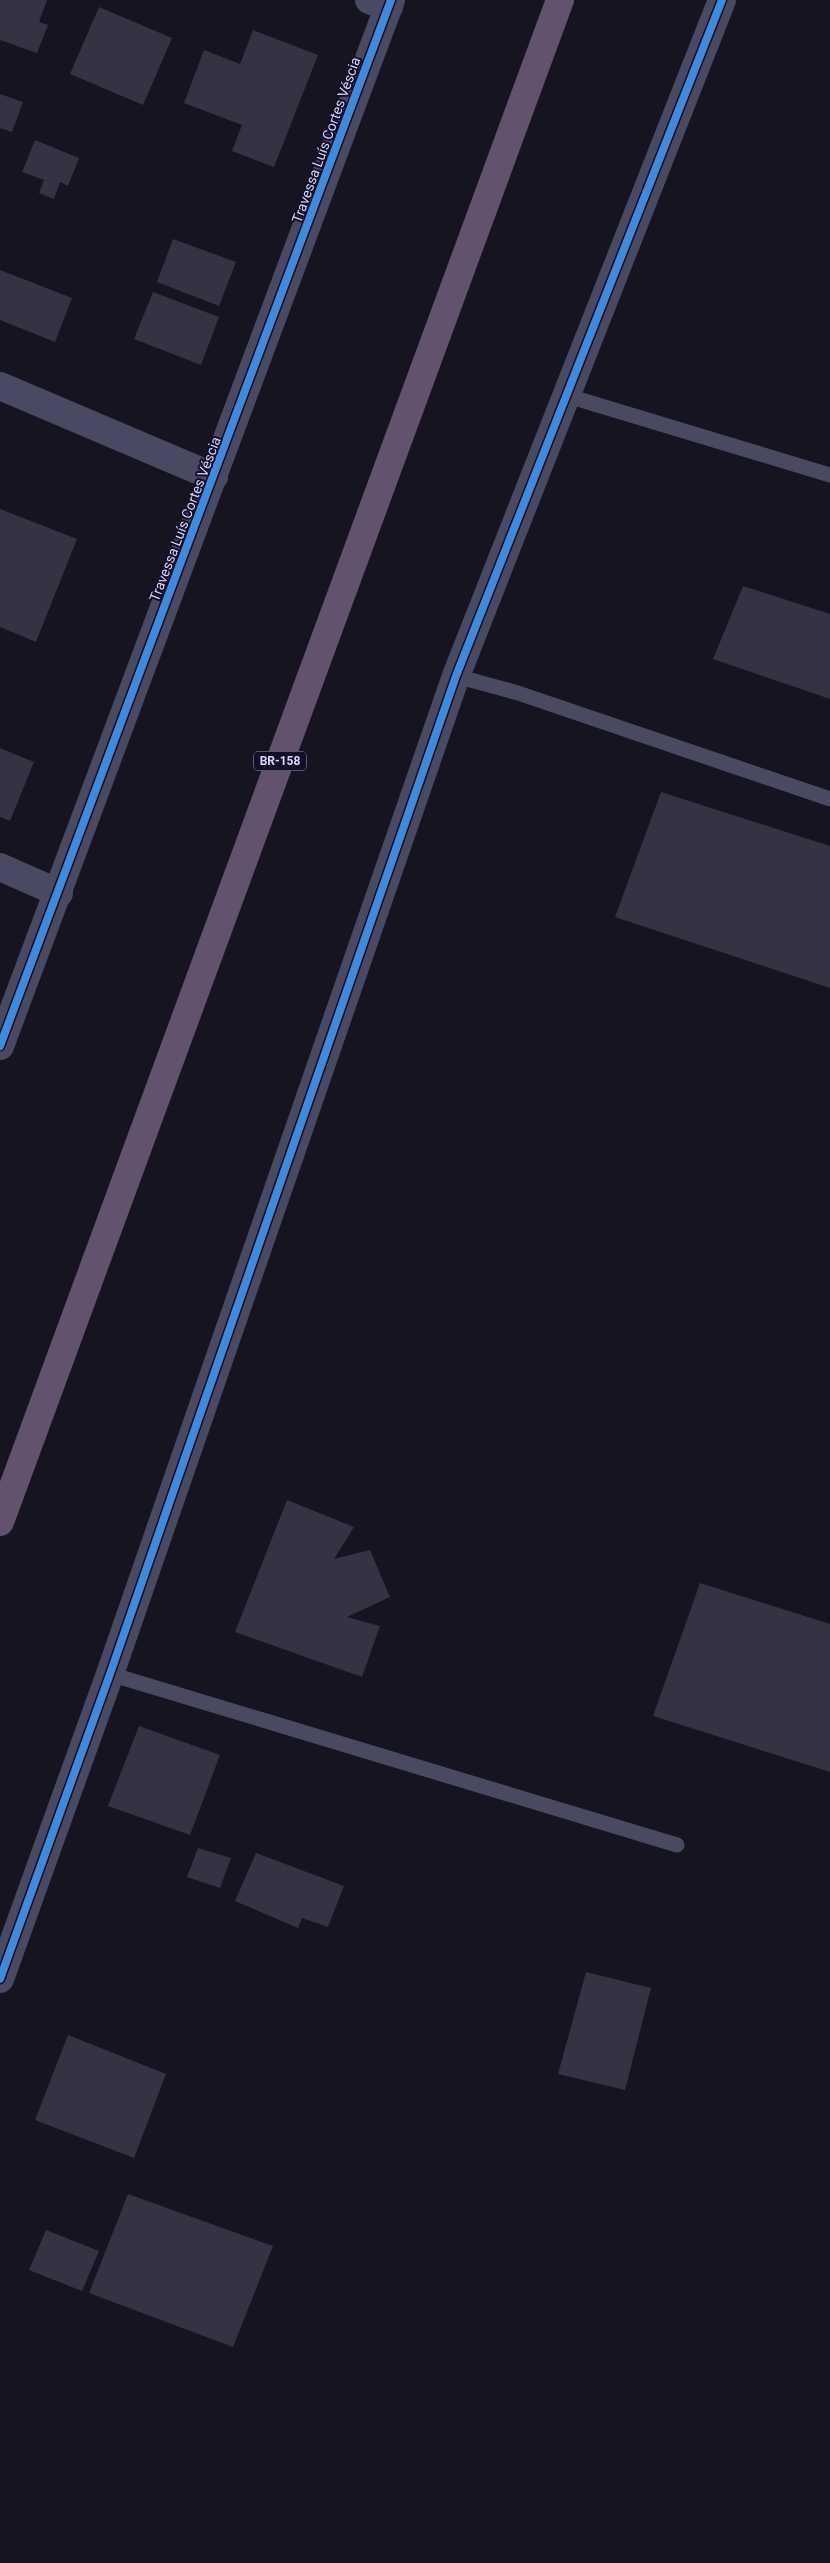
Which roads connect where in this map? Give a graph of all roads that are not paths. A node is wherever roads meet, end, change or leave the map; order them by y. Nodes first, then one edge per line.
1 (560, 0) edge
2 (722, 0) edge
3 (383, 2) edge
4 (0, 386) edge
5 (568, 396) junction
6 (830, 475) edge
7 (214, 477) junction
8 (456, 676) junction
9 (830, 799) edge
10 (0, 867) edge
11 (59, 893) junction
12 (0, 1046) edge
13 (0, 1522) edge
14 (110, 1674) junction
15 (677, 1845) dead end
16 (0, 1979) edge

1 - 13 highway, BR-158
2 - 5 street
3 - 7 street, Travessa Luís Cortes Véscia
4 - 7 street
5 - 6 lane
5 - 8 street
7 - 11 street, Travessa Luís Cortes Véscia
8 - 9 lane
8 - 14 street
10 - 11 street
11 - 12 street, Travessa Luís Cortes Véscia
14 - 15 lane
14 - 16 street

